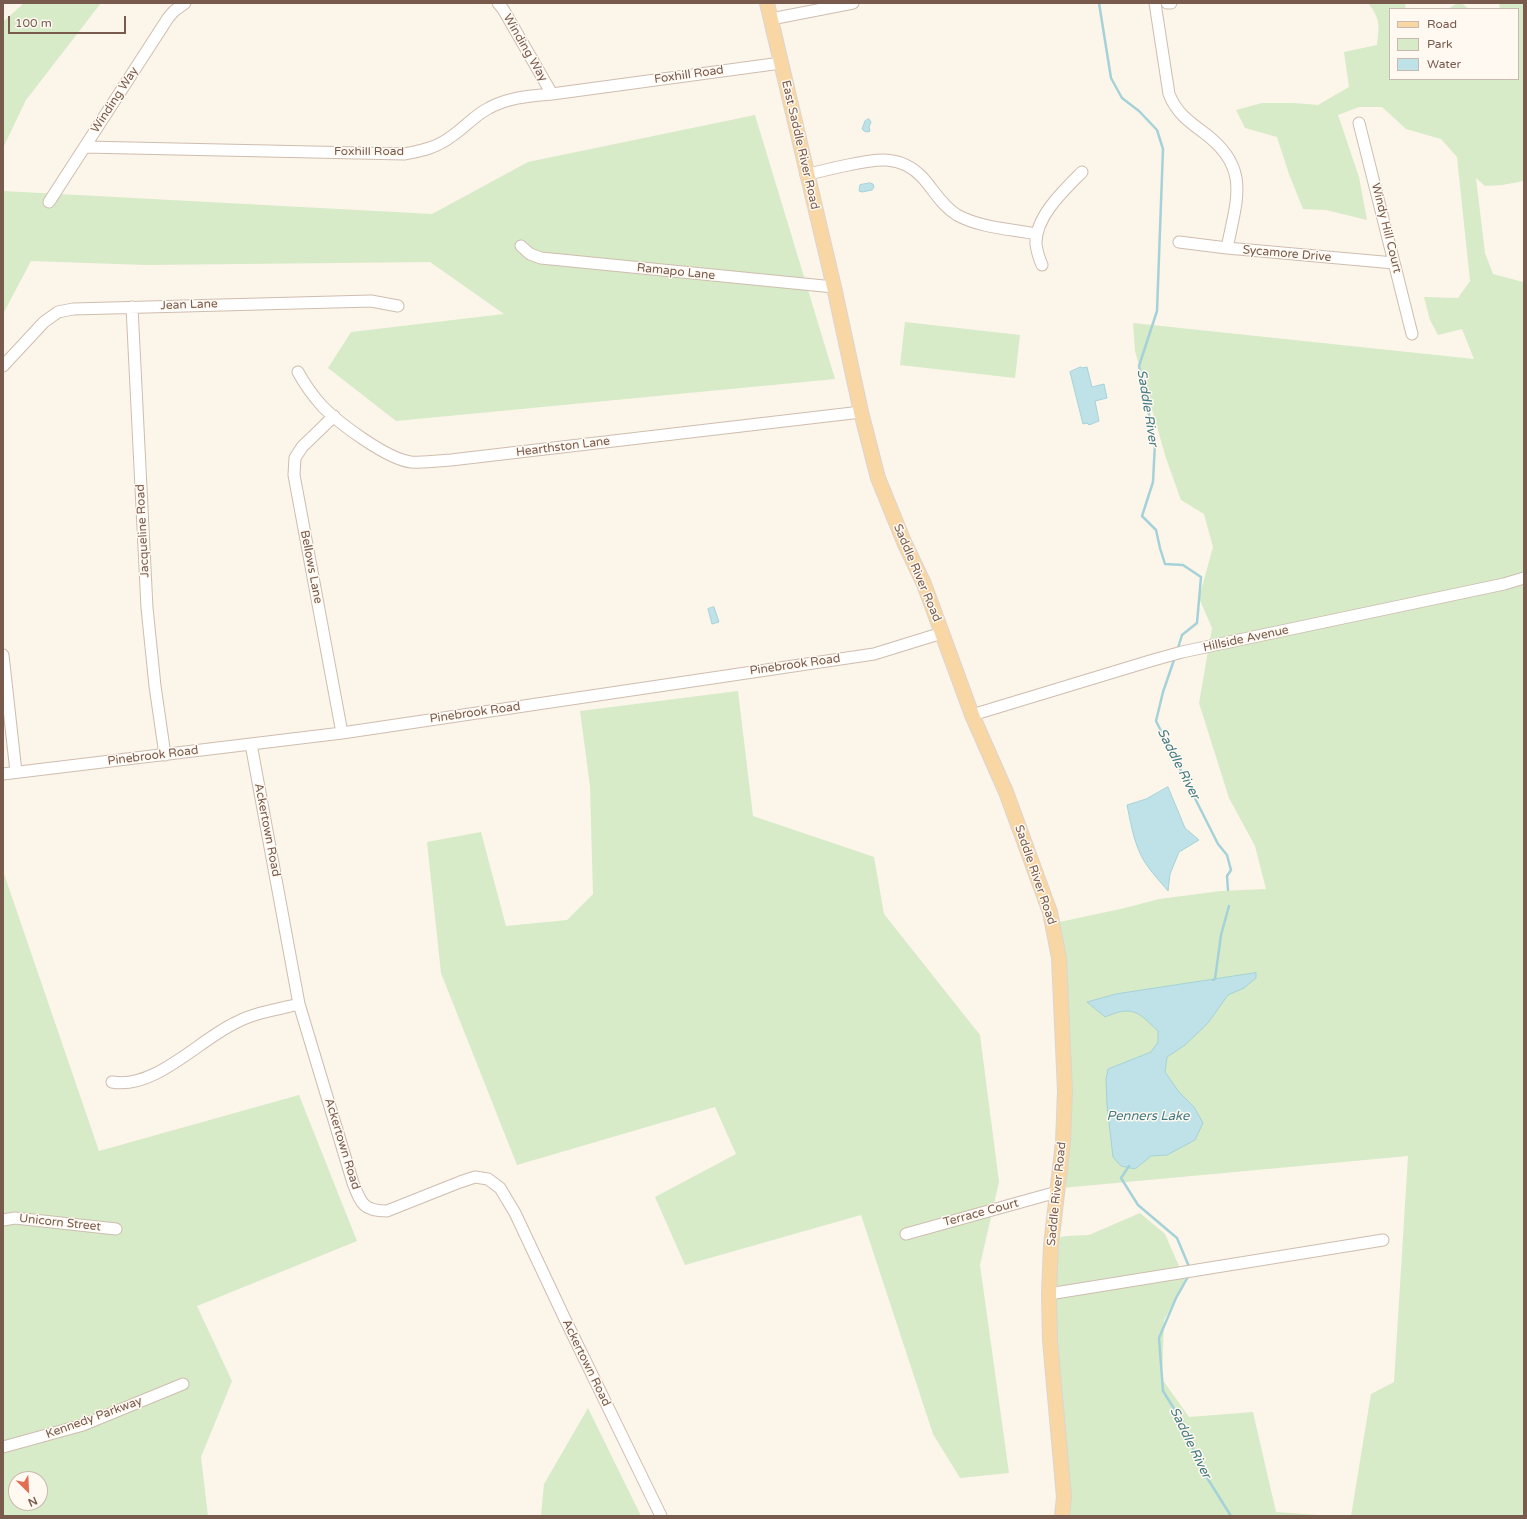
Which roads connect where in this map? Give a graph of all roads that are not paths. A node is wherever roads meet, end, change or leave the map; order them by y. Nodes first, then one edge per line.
1 (185, 3) edge
2 (498, 3) edge
3 (767, 3) edge
4 (853, 3) edge
5 (1155, 3) edge
6 (1167, 3) edge
7 (1171, 3) edge
8 (771, 19) junction
9 (780, 63) junction
10 (552, 94) junction
11 (1360, 123) dead end
12 (85, 147) junction
13 (1082, 172) dead end
14 (806, 174) junction
15 (49, 202) dead end
16 (1037, 234) junction
17 (1179, 242) dead end
18 (521, 246) dead end
19 (1227, 248) junction
20 (1394, 263) junction
21 (1042, 265) dead end
22 (834, 287) junction
23 (398, 306) dead end
24 (132, 307) junction
25 (1412, 334) dead end
26 (3, 366) edge
27 (298, 372) dead end
28 (861, 412) junction
29 (334, 416) junction
30 (1524, 578) edge
31 (942, 632) junction
32 (3, 655) edge
33 (972, 715) junction
34 (342, 733) junction
35 (251, 744) junction
36 (165, 754) junction
37 (16, 772) junction
38 (3, 774) edge
39 (299, 1004) junction
40 (112, 1082) dead end
41 (1057, 1192) junction
42 (3, 1220) edge
43 (116, 1229) dead end
44 (906, 1234) dead end
45 (1384, 1240) dead end
46 (1048, 1294) junction
47 (184, 1384) dead end
48 (3, 1447) edge
49 (661, 1516) edge
50 (1062, 1516) edge

1 - 12 street, Winding Way
2 - 10 street, Winding Way
3 - 8 main road, East Saddle River Road
4 - 8 street
5 - 19 street
6 - 7 street
8 - 9 main road, East Saddle River Road
9 - 10 street, Foxhill Road
9 - 14 main road, East Saddle River Road
10 - 12 street, Foxhill Road
11 - 20 street, Windy Hill Court
12 - 15 street, Winding Way
13 - 16 street
14 - 16 street
14 - 22 main road, East Saddle River Road
16 - 21 street
17 - 19 street, Sycamore Drive
18 - 22 street, Ramapo Lane
19 - 20 street, Sycamore Drive
20 - 25 street, Windy Hill Court
22 - 28 main road, Saddle River Road
23 - 24 street, Jean Lane
24 - 26 street, Jean Lane
24 - 36 street, Jacqueline Road
27 - 29 street, Hearthston Lane
28 - 29 street, Hearthston Lane
28 - 31 main road, Saddle River Road
29 - 34 street, Bellows Lane
30 - 33 street, Hillside Avenue
31 - 33 main road, Saddle River Road
31 - 34 street, Pinebrook Road
32 - 37 street
33 - 41 main road, Saddle River Road
34 - 35 street, Pinebrook Road
35 - 36 street, Pinebrook Road
35 - 39 street, Ackertown Road
36 - 37 street, Pinebrook Road
37 - 38 street, Pinebrook Road
39 - 40 street
39 - 49 street, Ackertown Road
41 - 44 street, Terrace Court
41 - 46 main road, Saddle River Road
42 - 43 street, Unicorn Street
45 - 46 street
46 - 50 main road, Saddle River Road
47 - 48 street, Kennedy Parkway

